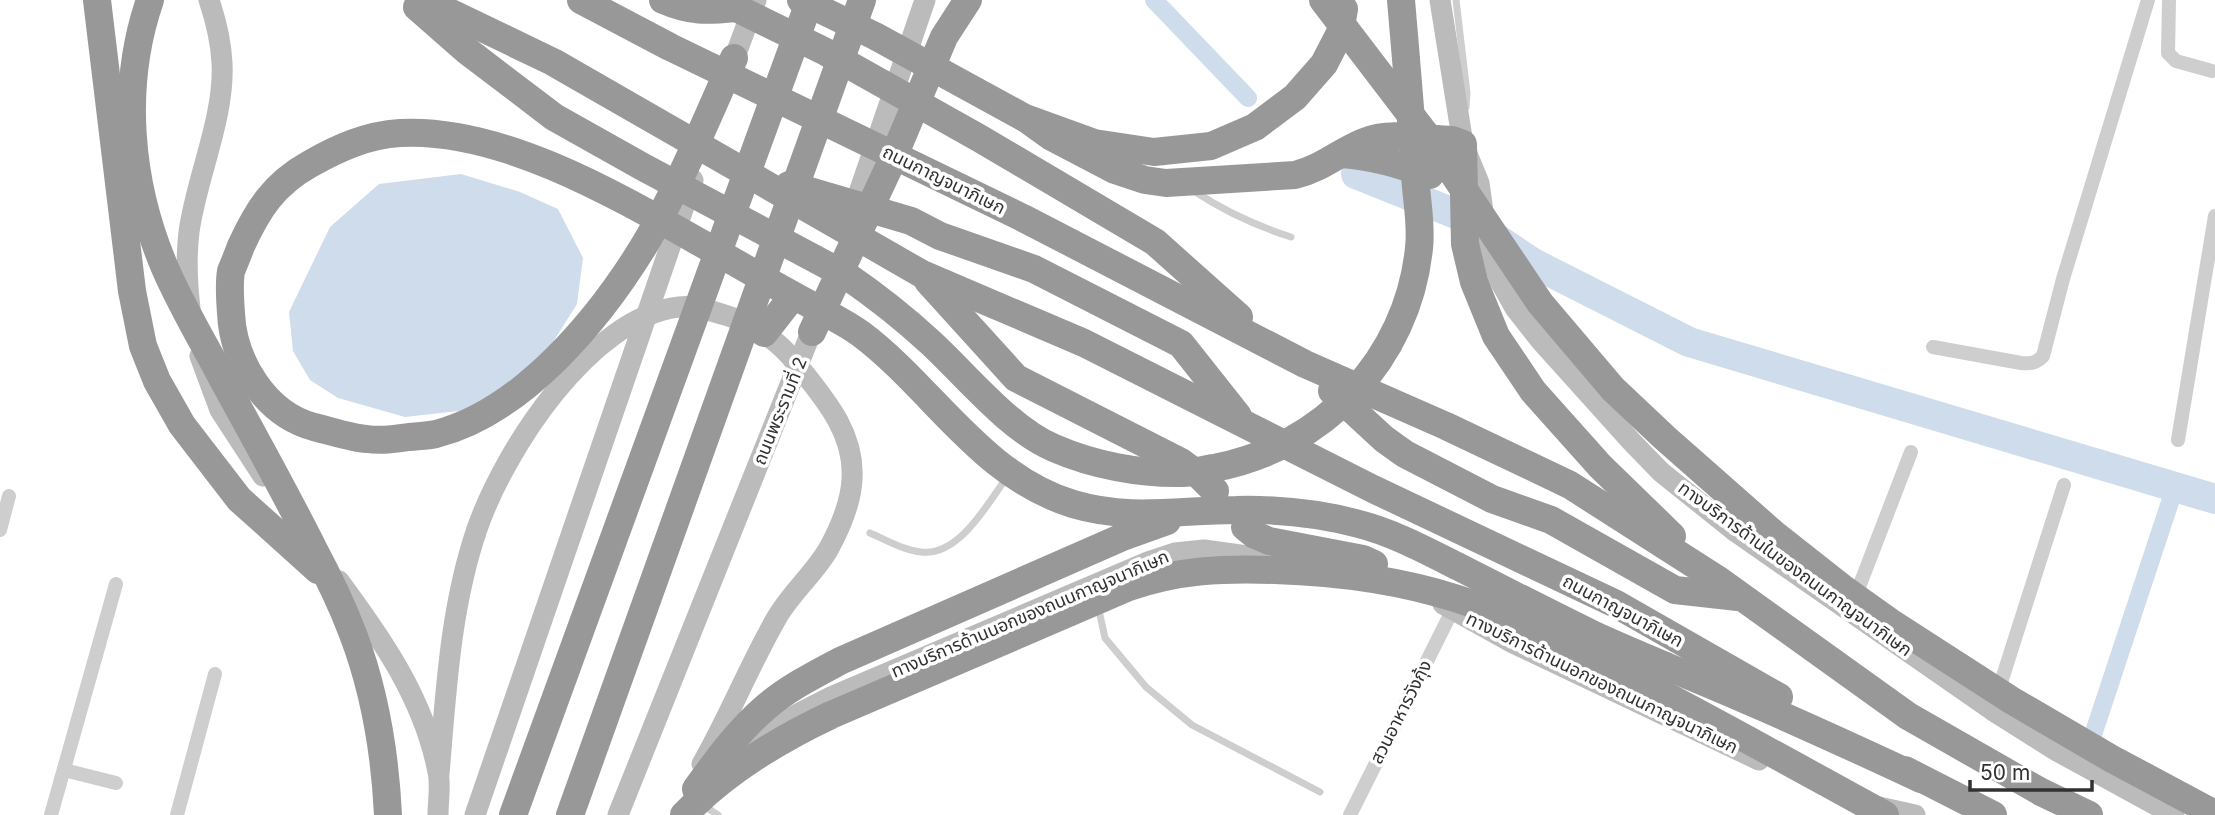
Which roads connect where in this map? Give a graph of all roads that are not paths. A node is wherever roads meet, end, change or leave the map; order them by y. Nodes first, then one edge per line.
1 (97, 0) edge
2 (150, 0) edge
3 (209, 0) edge
4 (410, 0) edge
5 (425, 0) edge
6 (581, 0) edge
7 (663, 0) edge
8 (802, 0) edge
9 (810, 0) edge
10 (862, 0) edge
11 (926, 0) edge
12 (968, 0) edge
13 (1323, 0) edge
14 (1346, 0) edge
15 (1401, 0) edge
16 (1440, 0) edge
17 (1456, 0) edge
18 (2148, 0) edge
19 (2169, 0) edge
20 (737, 3) edge
21 (875, 36) junction
22 (826, 52) junction
23 (734, 58) junction
24 (2212, 71) dead end
25 (554, 117) junction
26 (1024, 118) junction
27 (1463, 144) junction
28 (1352, 148) junction
29 (741, 170) junction
30 (1180, 182) junction
31 (1469, 191) junction
32 (2215, 216) edge
33 (681, 232) junction
34 (1291, 237) dead end
35 (922, 274) junction
36 (793, 296) junction
37 (764, 332) junction
38 (812, 332) junction
39 (1267, 343) junction
40 (1933, 347) dead end
41 (1305, 364) junction
42 (1244, 424) junction
43 (2178, 440) dead end
44 (1911, 452) dead end
45 (1010, 473) junction
46 (2064, 485) dead end
47 (9, 496) dead end
48 (1221, 510) junction
49 (0, 530) edge
50 (870, 533) dead end
51 (1717, 579) junction
52 (116, 584) dead end
53 (1094, 584) junction
54 (1742, 597) junction
55 (358, 606) junction
56 (1450, 607) junction
57 (1849, 611) junction
58 (215, 674) dead end
59 (1992, 710) junction
60 (64, 770) junction
61 (439, 774) junction
62 (1921, 779) junction
63 (116, 783) dead end
64 (1320, 792) dead end
65 (684, 812) edge
66 (2215, 814) edge
67 (51, 815) edge
68 (177, 815) edge
69 (388, 815) edge
70 (438, 815) edge
71 (475, 815) edge
72 (513, 815) edge
73 (570, 815) edge
74 (618, 815) edge
75 (718, 815) edge
76 (1350, 815) edge
77 (1885, 815) edge
78 (1915, 815) edge
79 (1993, 815) edge
80 (2089, 815) edge
81 (2174, 815) edge

1 - 55 highway
2 - 69 highway
3 - 55 main road
4 - 25 highway
5 - 29 highway, ถนนกาญจนาภิเษก
6 - 39 highway, ถนนกาญจนาภิเษก
7 - 20 highway
8 - 21 highway
9 - 72 highway
10 - 73 highway
11 - 38 main road, ถนนพระรามที่ 2
12 - 38 highway
13 - 66 highway
14 - 26 highway
15 - 25 highway
16 - 27 main road
17 - 27 lane
18 - 40 street
19 - 24 street
20 - 22 highway
20 - 23 main road
21 - 22 highway
21 - 26 highway
22 - 39 highway
23 - 33 highway
23 - 71 main road
25 - 33 highway
26 - 30 highway
27 - 28 highway
27 - 31 highway
28 - 30 highway
28 - 31 highway
29 - 35 highway, ถนนกาญจนาภิเษก
29 - 42 highway, ถนนกาญจนาภิเษก
30 - 34 lane
31 - 51 highway
31 - 57 main road, ทางบริการด้านในของถนนกาญจนาภิเษก
32 - 43 street
33 - 36 highway
35 - 42 highway, ถนนกาญจนาภิเษก
35 - 48 highway
36 - 37 highway
36 - 45 highway
37 - 61 main road
37 - 65 main road
38 - 74 main road, ถนนพระรามที่ 2
39 - 41 highway, ถนนกาญจนาภิเษก
41 - 51 highway, ถนนกาญจนาภิเษก
41 - 54 highway, ถนนกาญจนาภิเษก
42 - 62 highway, ถนนกาญจนาภิเษก
44 - 57 street
45 - 48 highway
45 - 50 lane
46 - 59 street
47 - 49 street
48 - 56 highway
48 - 62 highway
48 - 65 highway
51 - 54 highway, ถนนกาญจนาภิเษก
52 - 60 street
53 - 56 main road, ทางบริการด้านนอกของถนนกาญจนาภิเษก
53 - 64 lane
53 - 65 main road, ทางบริการด้านนอกของถนนกาญจนาภิเษก
54 - 80 highway, ถนนกาญจนาภิเษก
55 - 61 main road
56 - 76 street, สวนอาหารวังกุ้ง
56 - 78 main road, ทางบริการด้านนอกของถนนกาญจนาภิเษก
57 - 59 main road, ทางบริการด้านในของถนนกาญจนาภิเษก
58 - 68 street
59 - 81 main road, ทางบริการด้านในของถนนกาญจนาภิเษก
60 - 63 street
60 - 67 street
61 - 70 main road
62 - 79 highway, ถนนกาญจนาภิเษก
65 - 75 lane
65 - 77 highway

